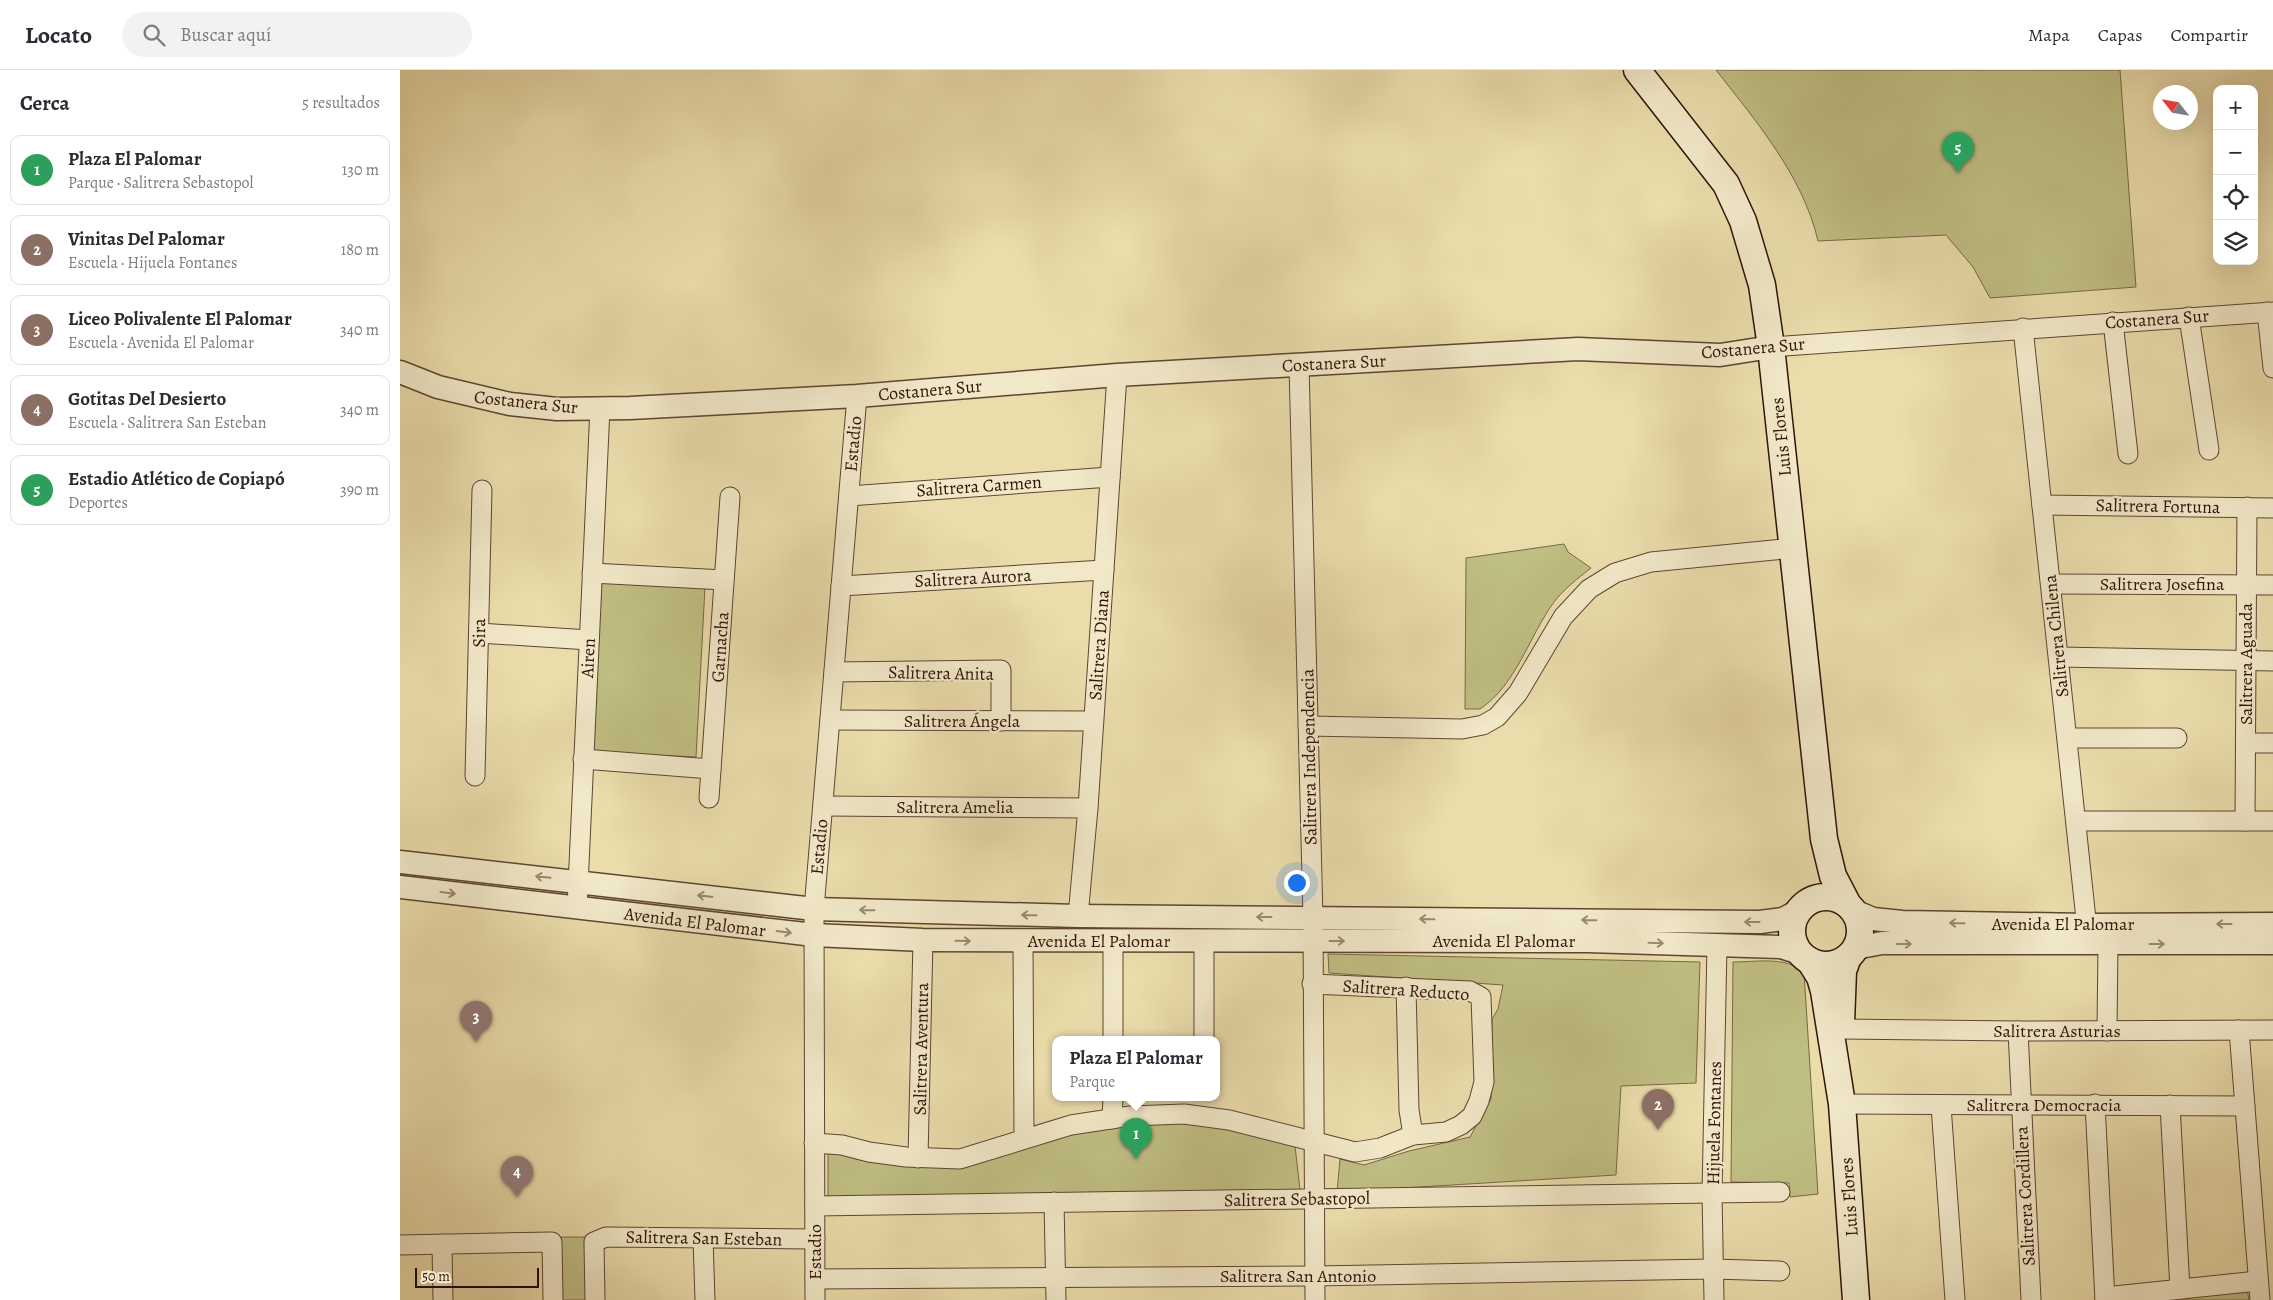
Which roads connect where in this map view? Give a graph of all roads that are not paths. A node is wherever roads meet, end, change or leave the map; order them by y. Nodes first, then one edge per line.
1 (1637, 70) edge
2 (2270, 312) edge
3 (2189, 317) junction
4 (2113, 322) junction
5 (2023, 328) junction
6 (1771, 347) junction
7 (1299, 364) junction
8 (2273, 368) edge
9 (400, 372) edge
10 (1117, 374) junction
11 (857, 396) junction
12 (600, 408) junction
13 (2209, 450) dead end
14 (2128, 454) dead end
15 (1110, 477) junction
16 (482, 490) dead end
17 (849, 496) junction
18 (730, 497) dead end
19 (2042, 505) junction
20 (2247, 507) junction
21 (2273, 508) edge
22 (1794, 548) junction
23 (1104, 570) junction
24 (592, 572) junction
25 (724, 580) junction
26 (2051, 584) junction
27 (2246, 584) junction
28 (2273, 585) edge
29 (841, 586) junction
30 (479, 633) junction
31 (589, 640) junction
32 (2059, 657) junction
33 (2246, 660) junction
34 (2273, 661) edge
35 (834, 672) junction
36 (830, 720) junction
37 (1001, 721) junction
38 (1094, 721) junction
39 (1308, 726) junction
40 (2067, 738) junction
41 (2176, 738) dead end
42 (2246, 743) junction
43 (2273, 743) edge
44 (583, 759) junction
45 (711, 770) junction
46 (475, 776) dead end
47 (709, 798) dead end
48 (823, 806) junction
49 (1088, 808) junction
50 (2076, 820) junction
51 (2245, 821) junction
52 (2273, 821) edge
53 (1824, 839) junction
54 (400, 862) edge
55 (577, 881) junction
56 (400, 887) edge
57 (1805, 906) junction
58 (1850, 907) junction
59 (576, 908) junction
60 (814, 909) junction
61 (1078, 916) junction
62 (1313, 918) junction
63 (2273, 924) edge
64 (814, 935) junction
65 (2095, 938) junction
66 (923, 940) junction
67 (1024, 941) junction
68 (1113, 941) junction
69 (1204, 941) junction
70 (1313, 941) junction
71 (2273, 944) edge
72 (1717, 946) junction
73 (1852, 952) junction
74 (1805, 957) junction
75 (1312, 984) junction
76 (1406, 987) junction
77 (1840, 1030) junction
78 (2239, 1030) junction
79 (2273, 1030) edge
80 (2018, 1031) junction
81 (2107, 1031) junction
82 (1113, 1036) edge
83 (1204, 1036) edge
84 (1842, 1099) junction
85 (1112, 1101) edge
86 (2095, 1104) junction
87 (2020, 1105) junction
88 (2170, 1105) junction
89 (1204, 1106) edge
90 (1941, 1106) junction
91 (2245, 1106) junction
92 (1112, 1119) junction
93 (1414, 1135) junction
94 (1024, 1138) junction
95 (814, 1143) junction
96 (1315, 1143) junction
97 (918, 1158) junction
98 (1780, 1192) dead end
99 (1712, 1193) junction
100 (1314, 1199) junction
101 (1054, 1202) junction
102 (815, 1206) junction
103 (703, 1238) junction
104 (815, 1239) junction
105 (442, 1244) junction
106 (400, 1245) edge
107 (1713, 1269) junction
108 (1780, 1271) dead end
109 (1315, 1276) junction
110 (1056, 1277) junction
111 (815, 1279) junction
112 (2258, 1281) junction
113 (2180, 1289) junction
114 (2105, 1298) edge
115 (443, 1300) edge
116 (553, 1300) edge
117 (595, 1300) edge
118 (705, 1300) edge
119 (815, 1300) edge
120 (1056, 1300) edge
121 (1315, 1300) edge
122 (1714, 1300) edge
123 (1856, 1300) edge
124 (1955, 1300) edge
125 (2031, 1300) edge
126 (2260, 1300) edge

1 - 6 main road, Luis Flores
2 - 3 street, Costanera Sur
2 - 8 street
3 - 4 street, Costanera Sur
3 - 13 street
4 - 5 street, Costanera Sur
4 - 14 street
5 - 6 street, Costanera Sur
5 - 19 street, Salitrera Chilena
6 - 7 street, Costanera Sur
6 - 22 main road, Luis Flores
7 - 10 street, Costanera Sur
7 - 39 street, Salitrera Independencia
9 - 12 street, Costanera Sur
10 - 11 street, Costanera Sur
10 - 15 street, Salitrera Diana
11 - 12 street, Costanera Sur
11 - 17 street, Estadio
12 - 24 street, Airen
15 - 17 street, Salitrera Carmen
15 - 23 street, Salitrera Diana
16 - 30 street, Sira
17 - 29 street, Estadio
18 - 25 street, Garnacha
19 - 20 street, Salitrera Fortuna
19 - 26 street, Salitrera Chilena
20 - 21 street, Salitrera Fortuna
20 - 27 street, Salitrera Aguada
22 - 39 street
22 - 53 main road, Luis Flores
23 - 29 street, Salitrera Aurora
23 - 38 street, Salitrera Diana
24 - 25 street
24 - 31 street, Airen
25 - 45 street, Garnacha
26 - 27 street, Salitrera Josefina
26 - 32 street, Salitrera Chilena
27 - 28 street, Salitrera Josefina
27 - 33 street, Salitrera Aguada
29 - 35 street, Estadio
30 - 31 street
30 - 46 street, Sira
31 - 44 street, Airen
32 - 33 street
32 - 40 street, Salitrera Chilena
33 - 34 street
33 - 42 street, Salitrera Aguada
35 - 36 street, Estadio
35 - 37 street, Salitrera Anita
36 - 37 street, Salitrera Ángela
36 - 48 street, Estadio
37 - 38 street, Salitrera Ángela
38 - 49 street, Salitrera Diana
39 - 62 street, Salitrera Independencia
40 - 41 street
40 - 50 street, Salitrera Chilena
42 - 43 street
42 - 51 street, Salitrera Aguada
44 - 45 street
44 - 55 street, Airen
45 - 47 street, Garnacha
48 - 49 street, Salitrera Amelia
48 - 60 street, Estadio
49 - 61 street, Salitrera Diana
50 - 51 street
50 - 65 street, Salitrera Chilena
51 - 52 street
53 - 57 main road, Luis Flores
53 - 58 main road, Luis Flores
55 -> 54 street, Avenida El Palomar
55 - 59 street, Airen
60 -> 55 street, Avenida El Palomar
56 -> 59 street, Avenida El Palomar
57 - 58 main road
57 -> 62 street, Avenida El Palomar
57 - 74 main road
65 -> 58 street, Avenida El Palomar
58 - 73 main road
59 -> 64 street, Avenida El Palomar
61 -> 60 street, Avenida El Palomar
60 - 64 street, Estadio
62 -> 61 street, Avenida El Palomar
62 - 70 street, Salitrera Independencia
63 -> 65 street, Avenida El Palomar
64 - 66 street, Avenida El Palomar
64 - 95 street, Estadio
65 -> 71 street, Avenida El Palomar
73 -> 65 street, Avenida El Palomar
65 - 81 street, Salitrera Chilena
66 -> 67 street, Avenida El Palomar
66 - 97 street, Salitrera Aventura
67 - 68 street, Avenida El Palomar
67 - 94 street
68 - 69 street, Avenida El Palomar
68 - 82 street
69 - 70 street, Avenida El Palomar
69 - 83 street
70 -> 72 street, Avenida El Palomar
70 - 75 street, Salitrera Independencia
72 - 74 street, Avenida El Palomar
72 - 99 street, Hijuela Fontanes
73 - 74 main road
73 - 77 main road, Luis Flores
74 - 84 main road, Luis Flores
75 - 76 street, Salitrera Reducto
75 - 96 street, Salitrera Independencia
76 - 93 street
76 - 93 street, Salitrera Reducto
77 - 80 street, Salitrera Asturias
77 - 84 main road, Luis Flores
78 - 79 street, Salitrera Asturias
78 - 81 street, Salitrera Asturias
78 - 91 street
80 - 81 street, Salitrera Asturias
80 - 87 street, Salitrera Cordillera
84 - 90 street, Salitrera Democracia
84 - 123 main road, Luis Flores
85 - 92 street
86 - 87 street, Salitrera Democracia
86 - 88 street, Salitrera Democracia
86 - 114 street
87 - 90 street, Salitrera Democracia
87 - 125 street, Salitrera Cordillera
88 - 91 street, Salitrera Democracia
88 - 113 street
89 - 92 street, Salitrera Reducto
89 - 96 street, Salitrera Reducto
90 - 124 street
91 - 112 street
92 - 94 street, Salitrera Reducto
93 - 96 street, Salitrera Reducto
94 - 97 street, Salitrera Reducto
95 - 97 street, Salitrera Reducto
95 - 102 street, Estadio
96 - 100 street, Salitrera Independencia
98 - 99 street, Salitrera Sebastopol
99 - 100 street, Salitrera Sebastopol
99 - 107 street, Hijuela Fontanes
100 - 101 street, Salitrera Sebastopol
100 - 109 street, Salitrera Independencia
101 - 102 street, Salitrera Sebastopol
101 - 110 street
102 - 104 street, Estadio
103 - 104 street, Salitrera San Esteban
103 - 117 street, Salitrera San Esteban
103 - 118 street
104 - 111 street, Estadio
105 - 106 street
105 - 115 street
105 - 116 street
107 - 108 street, Salitrera San Antonio
107 - 109 street, Salitrera San Antonio
107 - 122 street, Hijuela Fontanes
109 - 110 street, Salitrera San Antonio
109 - 121 street, Salitrera Independencia
110 - 111 street, Salitrera San Antonio
110 - 120 street
111 - 119 street, Estadio
112 - 113 street
112 - 126 street
113 - 114 street

